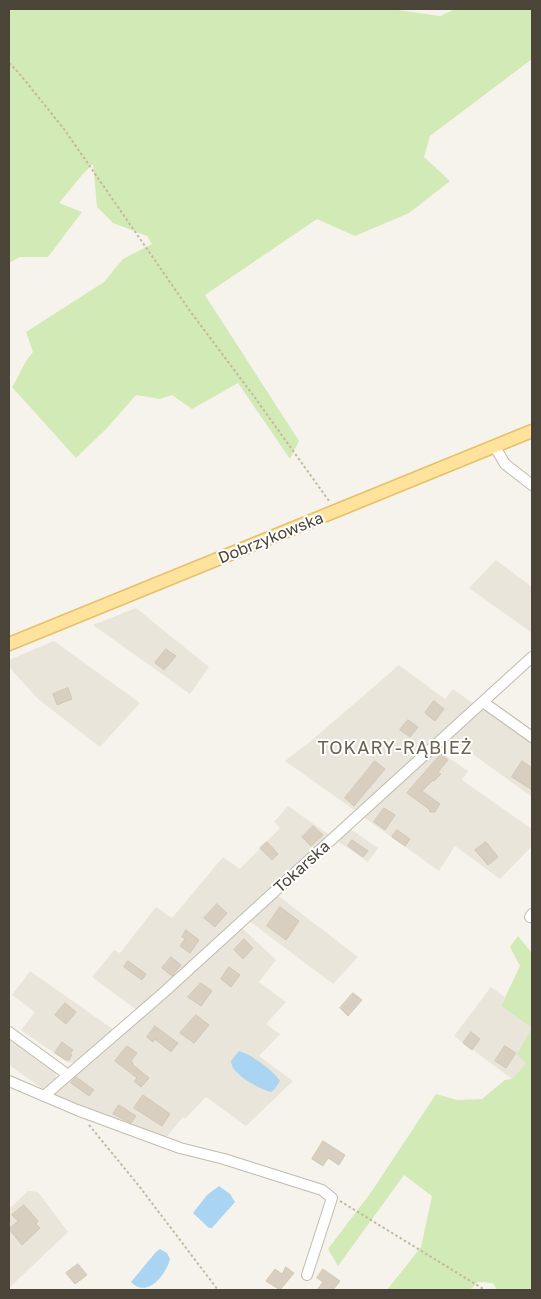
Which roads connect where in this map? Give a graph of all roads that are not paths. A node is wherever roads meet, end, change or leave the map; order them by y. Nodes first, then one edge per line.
1 (532, 431) edge
2 (494, 447) junction
3 (532, 485) edge
4 (9, 644) edge
5 (532, 657) edge
6 (483, 702) junction
7 (532, 738) edge
8 (9, 1032) edge
9 (68, 1075) junction
10 (9, 1081) edge
11 (44, 1096) junction
12 (307, 1275) dead end

1 - 2 main road, Dobrzykowska
2 - 3 street
2 - 4 main road, Dobrzykowska
5 - 6 street, Tokarska
6 - 7 street
6 - 9 street, Tokarska
8 - 9 street
9 - 11 street, Tokarska
10 - 11 street
11 - 12 street

